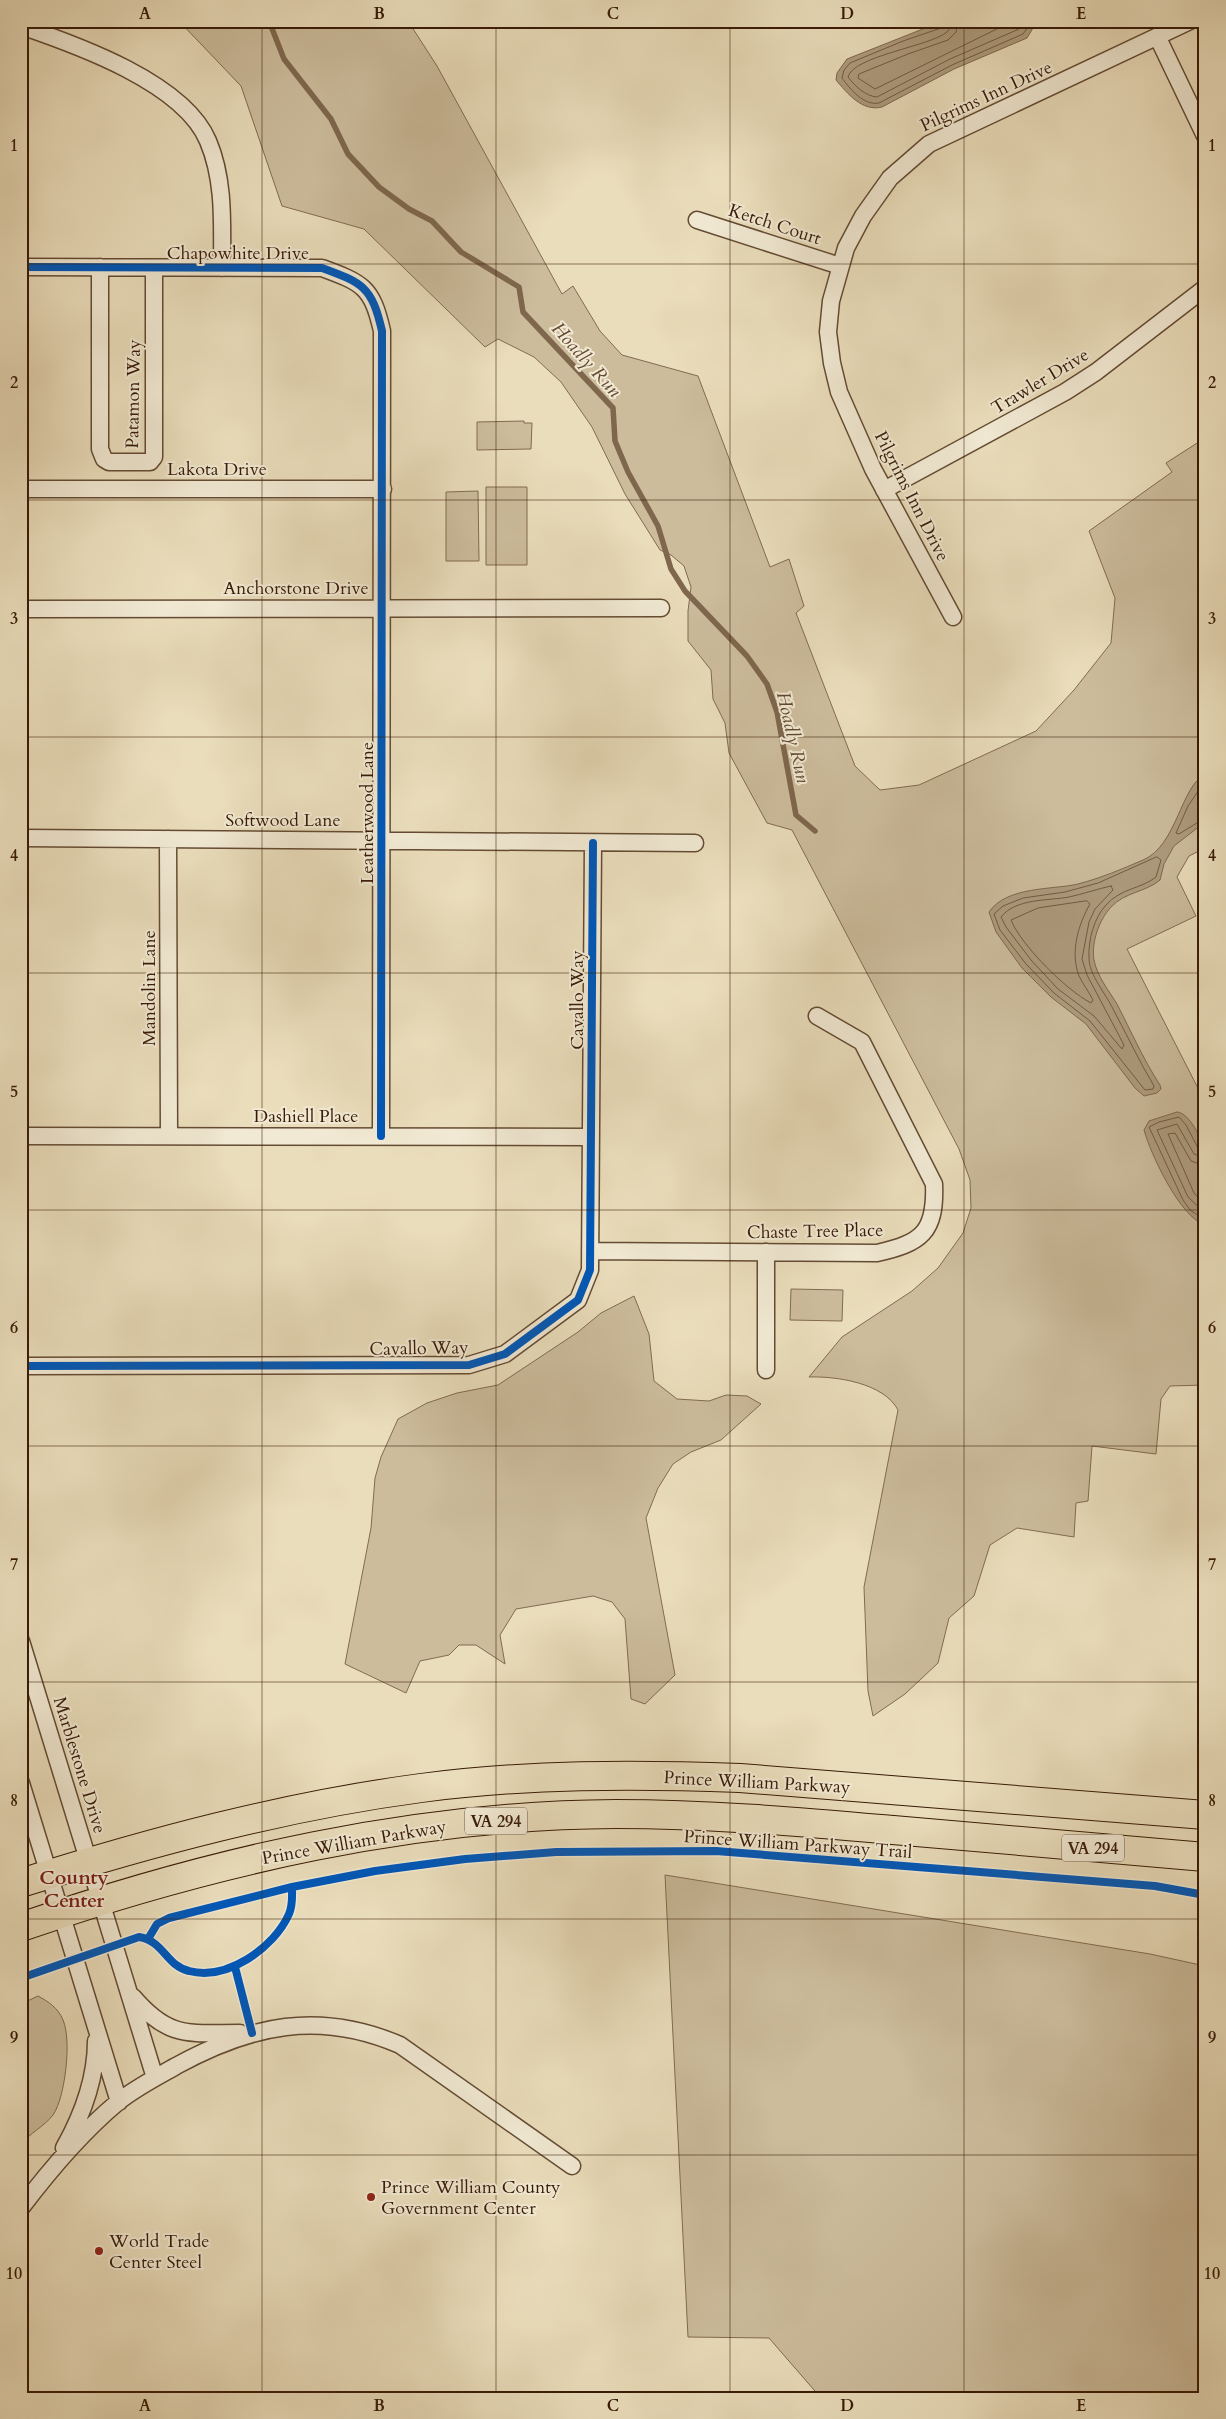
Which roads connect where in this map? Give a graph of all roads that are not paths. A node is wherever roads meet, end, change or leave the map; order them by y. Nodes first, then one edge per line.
1 (1190, 21) edge
2 (21, 26) edge
3 (1158, 38) junction
4 (1205, 136) edge
5 (697, 220) dead end
6 (840, 266) junction
7 (21, 267) edge
8 (100, 267) junction
9 (154, 268) junction
10 (222, 268) junction
11 (1205, 288) edge
12 (21, 489) edge
13 (383, 489) junction
14 (884, 490) junction
15 (383, 608) junction
16 (661, 608) dead end
17 (21, 609) edge
18 (953, 618) dead end
19 (21, 838) edge
20 (168, 839) junction
21 (382, 841) junction
22 (593, 842) junction
23 (694, 843) dead end
24 (817, 1016) dead end
25 (21, 1136) edge
26 (169, 1136) junction
27 (381, 1136) junction
28 (591, 1137) junction
29 (590, 1251) junction
30 (766, 1252) junction
31 (21, 1366) edge
32 (766, 1370) dead end
33 (21, 1641) edge
34 (21, 1783) edge
35 (1205, 1815) edge
36 (1205, 1857) edge
37 (88, 1862) junction
38 (48, 1874) junction
39 (21, 1883) edge
40 (100, 1901) junction
41 (60, 1914) junction
42 (21, 1927) edge
43 (128, 1992) junction
44 (92, 2016) junction
45 (252, 2033) junction
46 (155, 2078) junction
47 (119, 2102) junction
48 (572, 2166) dead end
49 (52, 2169) junction
50 (21, 2208) edge

1 - 3 street, Pilgrims Inn Drive
2 - 10 street
3 - 4 street
3 - 6 street, Pilgrims Inn Drive
5 - 6 street, Ketch Court
6 - 14 street, Pilgrims Inn Drive
7 - 8 street, Chapowhite Drive
8 - 9 street, Chapowhite Drive
8 - 9 street, Patamon Way
9 - 10 street, Chapowhite Drive
10 - 13 street, Chapowhite Drive
11 - 14 street, Trawler Drive
12 - 13 street, Lakota Drive
13 - 15 street, Leatherwood Lane
14 - 18 street, Pilgrims Inn Drive
15 - 16 street, Anchorstone Drive
15 - 17 street, Anchorstone Drive
15 - 21 street, Leatherwood Lane
19 - 20 street, Softwood Lane
20 - 21 street, Softwood Lane
20 - 26 street, Mandolin Lane
21 - 22 street, Softwood Lane
21 - 27 street, Leatherwood Lane
22 - 23 street, Softwood Lane
22 - 28 street, Cavallo Way
24 - 30 street, Chaste Tree Place
25 - 26 street, Dashiell Place
26 - 27 street, Dashiell Place
27 - 28 street, Dashiell Place
28 - 29 street, Cavallo Way
29 - 30 street, Chaste Tree Place
29 - 31 street, Cavallo Way
30 - 32 street
33 - 37 street, Marblestone Drive
34 - 38 street
35 - 37 highway, Prince William Parkway / VA 294
36 - 40 highway, Prince William Parkway / VA 294
37 - 38 highway, Prince William Parkway / VA 294
37 - 40 street, Marblestone Drive
38 - 39 highway, Prince William Parkway / VA 294
38 - 41 street
40 - 41 highway, Prince William Parkway / VA 294
40 - 43 street, Marblestone Drive
41 - 42 highway, Prince William Parkway / VA 294
41 - 44 street
43 - 45 street
43 - 46 street, Marblestone Drive
44 - 47 street
44 - 49 street
45 - 46 street
45 - 48 street
46 - 47 street
47 - 49 street
49 - 50 street

